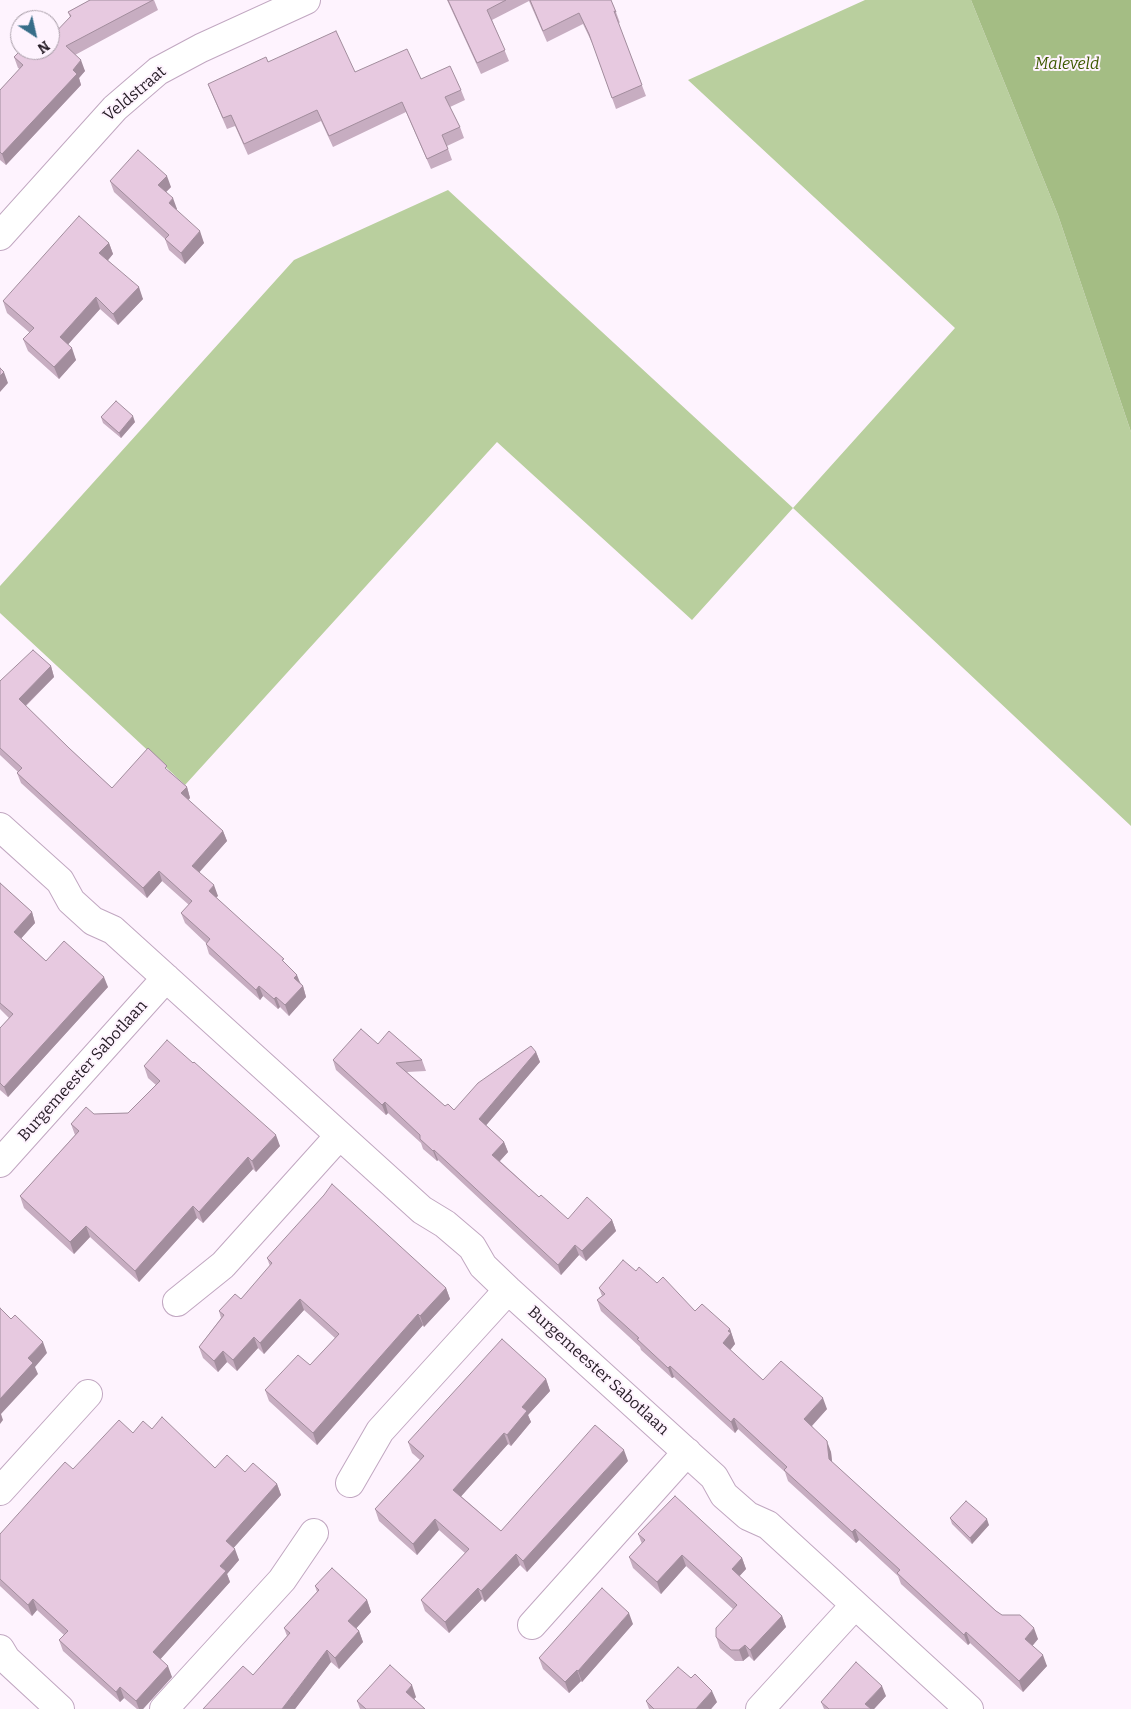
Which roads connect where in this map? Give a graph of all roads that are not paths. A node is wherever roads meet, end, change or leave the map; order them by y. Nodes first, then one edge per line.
1 (306, 0) edge
2 (0, 236) edge
3 (0, 827) edge
4 (166, 978) junction
5 (339, 1136) junction
6 (0, 1163) edge
7 (508, 1290) junction
8 (177, 1302) dead end
9 (88, 1394) dead end
10 (687, 1452) junction
11 (350, 1483) dead end
12 (0, 1491) edge
13 (314, 1533) dead end
14 (855, 1606) junction
15 (532, 1625) dead end
16 (0, 1649) edge
17 (42, 1703) edge
18 (164, 1709) edge
19 (760, 1709) edge
20 (969, 1709) edge

1 - 2 street, Veldstraat
3 - 4 street, Burgemeester Sabotlaan
4 - 5 street, Burgemeester Sabotlaan
4 - 6 street, Burgemeester Sabotlaan
5 - 7 street, Burgemeester Sabotlaan
5 - 8 street
7 - 10 street, Burgemeester Sabotlaan
7 - 11 street
9 - 12 street
10 - 14 street, Burgemeester Sabotlaan
10 - 15 street
13 - 18 street
14 - 19 street
14 - 20 street, Burgemeester Sabotlaan
16 - 17 street

